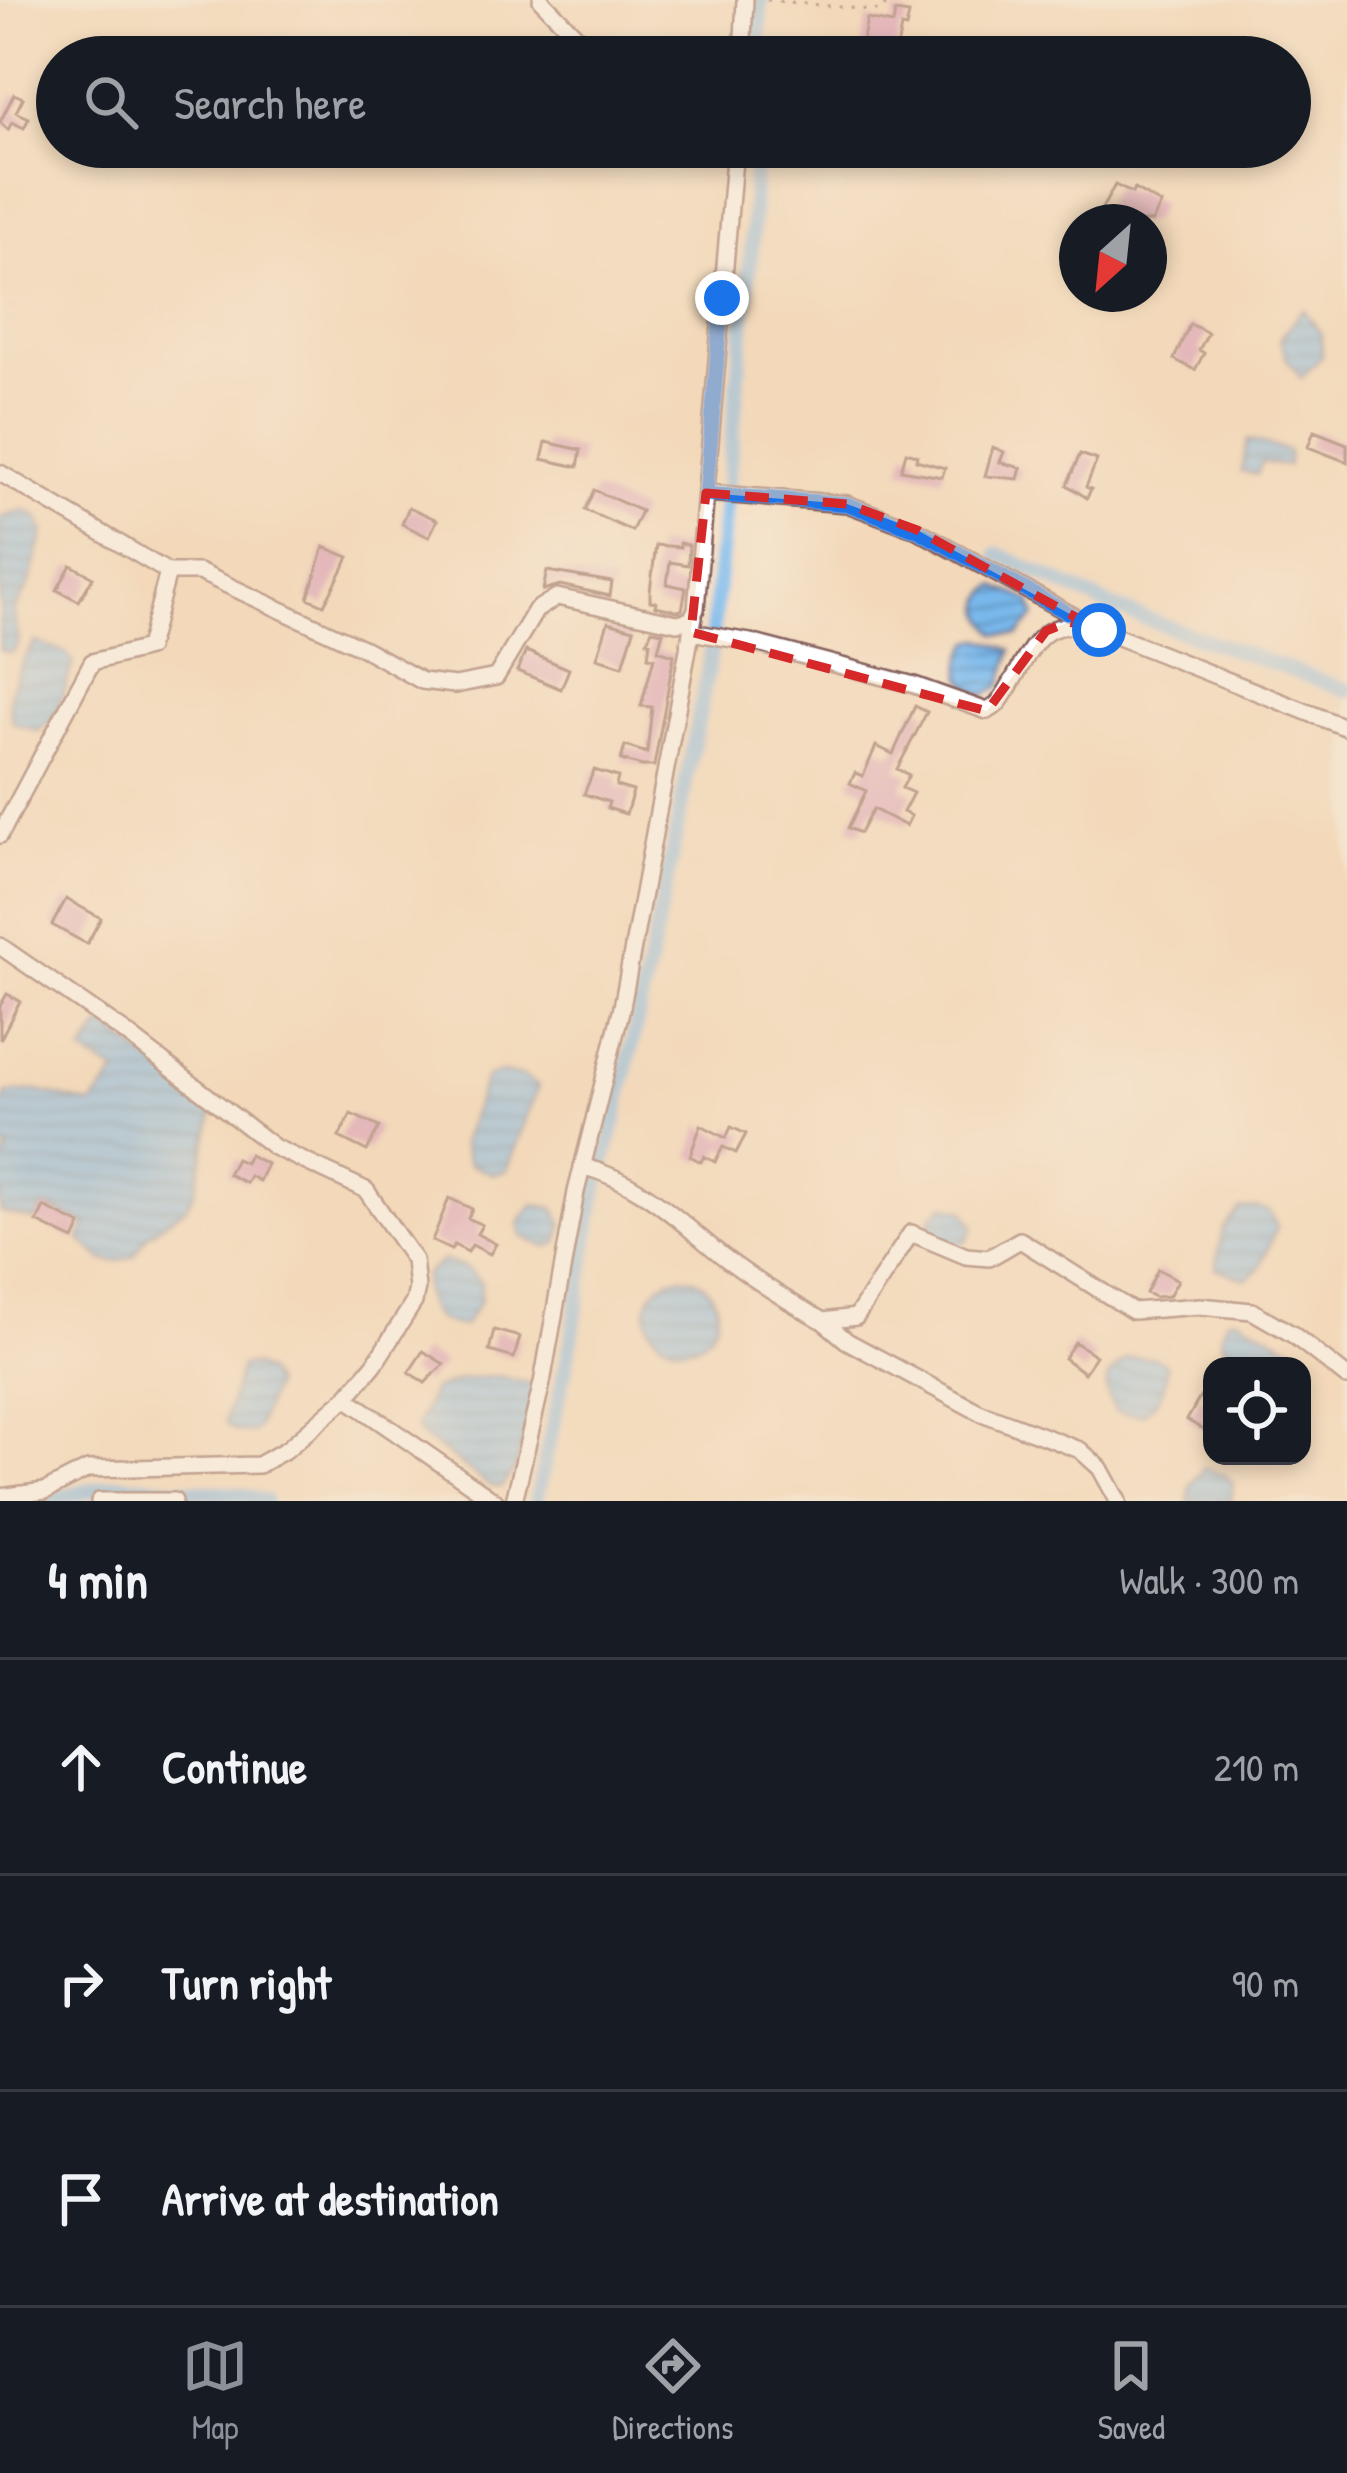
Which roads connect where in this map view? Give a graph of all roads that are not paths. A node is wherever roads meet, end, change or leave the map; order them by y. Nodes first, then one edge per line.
1 (541, 0) edge
2 (746, 0) edge
3 (575, 36) edge
4 (743, 36) edge
5 (733, 168) edge
6 (0, 473) edge
7 (706, 494) junction
8 (168, 572) junction
9 (693, 625) junction
10 (1099, 630) junction
11 (1347, 728) edge
12 (0, 835) edge
13 (0, 946) edge
14 (582, 1166) junction
15 (823, 1322) junction
16 (1347, 1377) edge
17 (346, 1398) junction
18 (0, 1498) edge
19 (99, 1501) edge
20 (174, 1501) edge
21 (495, 1501) edge
22 (514, 1501) edge
23 (1118, 1501) edge

1 - 3 street
2 - 4 street
5 - 7 street
6 - 8 street
7 - 9 street
7 - 10 street
8 - 9 street
8 - 12 street
9 - 10 street
9 - 14 street
10 - 11 street
13 - 17 street
14 - 15 street
14 - 22 street
15 - 16 street
15 - 23 street
17 - 18 street
17 - 21 street
19 - 20 street

